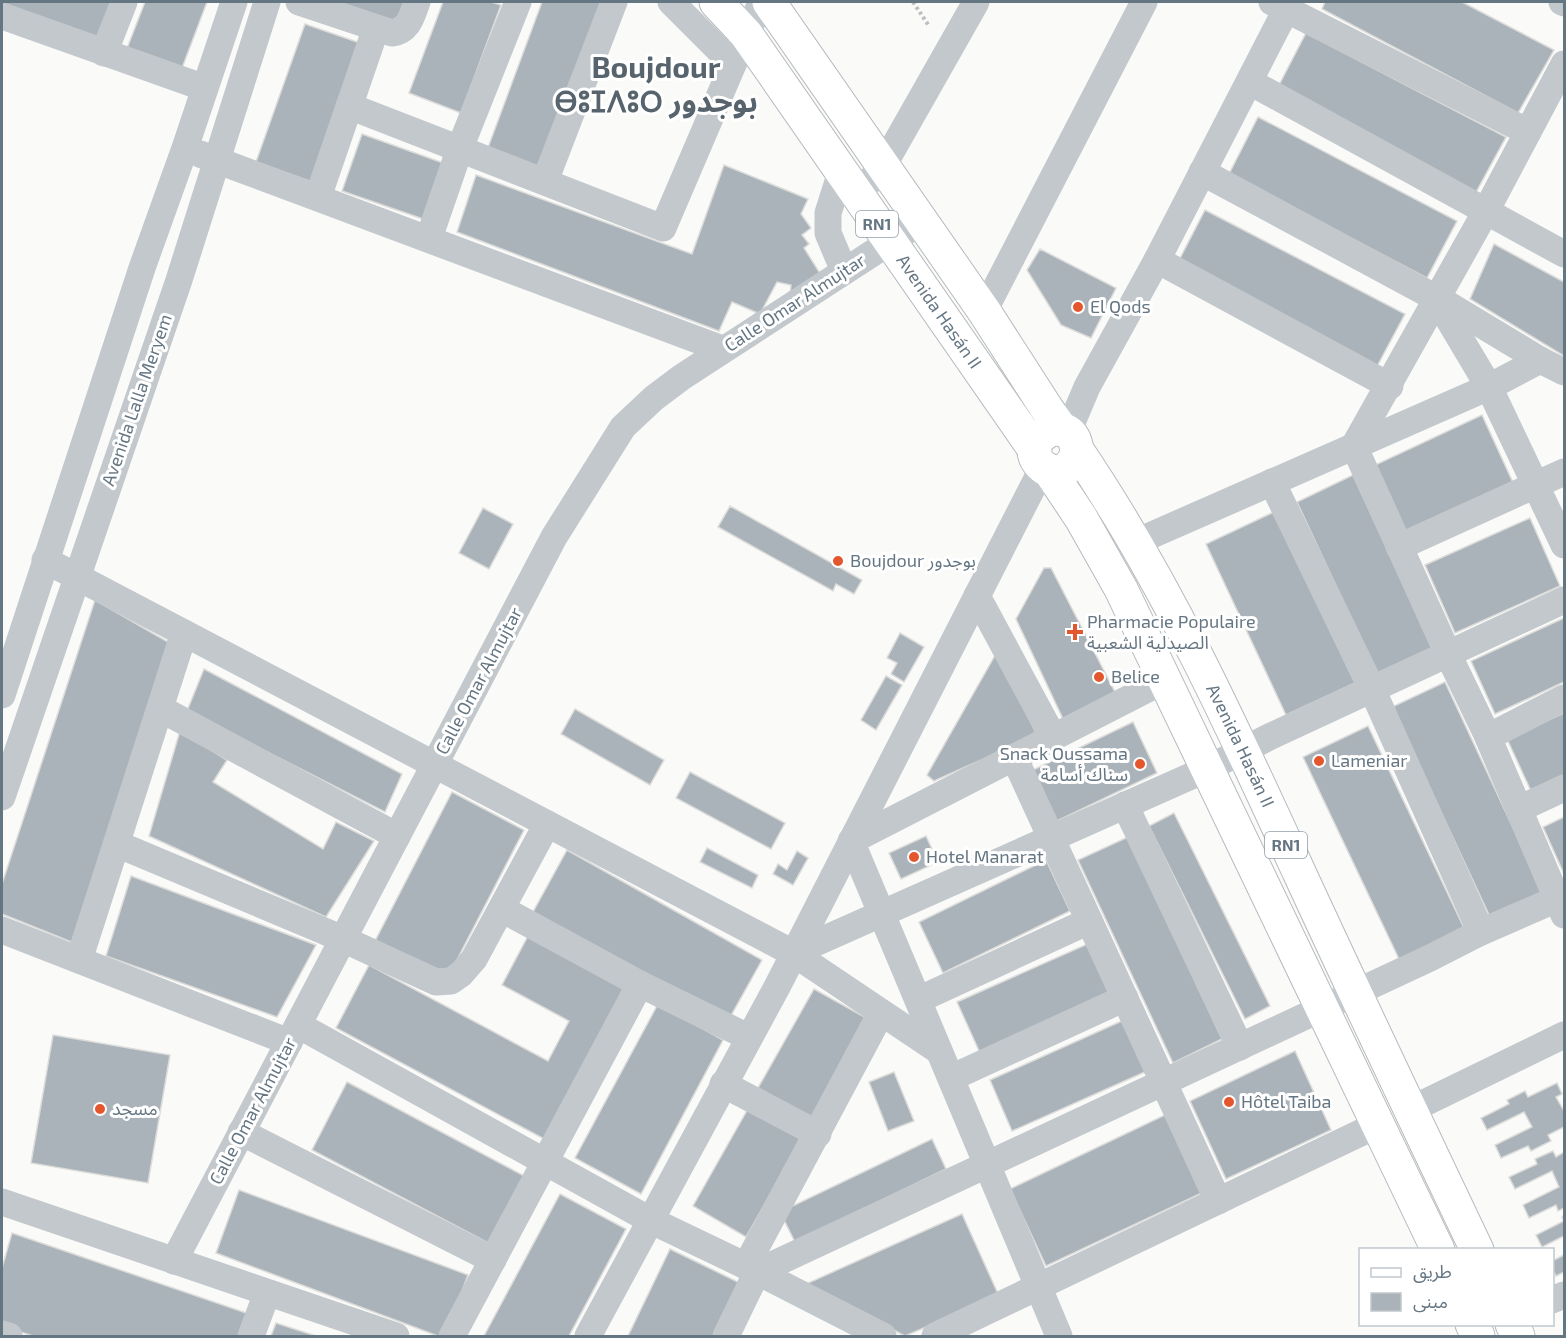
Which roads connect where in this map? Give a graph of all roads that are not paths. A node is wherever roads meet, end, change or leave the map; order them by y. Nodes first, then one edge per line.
1 (124, 2) edge
2 (234, 2) edge
3 (267, 2) edge
4 (299, 2) edge
5 (417, 2) edge
6 (518, 2) edge
7 (614, 2) edge
8 (671, 2) edge
9 (716, 2) edge
10 (762, 2) edge
11 (769, 2) edge
12 (976, 2) edge
13 (1144, 2) edge
14 (1283, 4) edge
15 (2, 16) edge
16 (376, 28) junction
17 (746, 34) junction
18 (104, 52) junction
19 (733, 64) junction
20 (1561, 80) edge
21 (1250, 82) junction
22 (205, 88) junction
23 (349, 106) junction
24 (1528, 132) junction
25 (185, 148) junction
26 (460, 148) junction
27 (217, 162) junction
28 (883, 166) junction
29 (1202, 172) junction
30 (545, 181) junction
31 (849, 183) junction
32 (318, 197) junction
33 (1486, 211) junction
34 (922, 221) junction
35 (429, 238) junction
36 (890, 242) junction
37 (1564, 254) edge
38 (1156, 260) junction
39 (844, 271) junction
40 (1436, 297) junction
41 (984, 311) junction
42 (722, 350) junction
43 (1540, 360) junction
44 (1564, 372) edge
45 (1389, 386) junction
46 (1489, 387) junction
47 (1069, 437) junction
48 (1354, 446) junction
49 (1042, 463) junction
50 (1564, 472) edge
51 (1272, 482) junction
52 (1537, 485) junction
53 (1136, 542) junction
54 (1564, 544) edge
55 (1399, 547) junction
56 (45, 560) junction
57 (76, 577) junction
58 (977, 596) junction
59 (1564, 600) edge
60 (184, 633) junction
61 (1448, 654) junction
62 (1165, 680) junction
63 (1372, 689) junction
64 (2, 695) edge
65 (1564, 698) edge
66 (161, 709) junction
67 (1053, 737) junction
68 (1488, 737) junction
69 (1243, 750) junction
70 (1014, 757) junction
71 (434, 765) junction
72 (1207, 769) junction
73 (1564, 788) edge
74 (2, 798) edge
75 (1125, 805) junction
76 (1519, 808) junction
77 (548, 825) junction
78 (397, 836) junction
79 (1051, 838) junction
80 (850, 841) junction
81 (117, 844) junction
82 (1562, 903) edge
83 (502, 909) junction
84 (881, 914) junction
85 (1089, 921) junction
86 (2, 930) edge
87 (1481, 932) junction
88 (343, 939) junction
89 (793, 953) junction
90 (79, 960) junction
91 (640, 984) junction
92 (1355, 993) junction
93 (1125, 998) junction
94 (918, 1000) junction
95 (1322, 1009) junction
96 (881, 1012) junction
97 (293, 1034) junction
98 (1564, 1035) edge
99 (748, 1037) junction
100 (1240, 1047) junction
101 (939, 1052) junction
102 (951, 1078) junction
103 (1164, 1082) junction
104 (723, 1084) junction
105 (1410, 1110) junction
106 (1377, 1125) junction
107 (241, 1132) junction
108 (818, 1134) junction
109 (545, 1162) junction
110 (987, 1165) junction
111 (1218, 1201) junction
112 (2, 1203) edge
113 (650, 1220) junction
114 (1437, 1248) edge
115 (1476, 1248) edge
116 (493, 1260) junction
117 (174, 1261) junction
118 (752, 1269) junction
119 (1039, 1287) junction
120 (267, 1293) junction
121 (841, 1327) edge
122 (2, 1334) edge
123 (9, 1336) edge
124 (251, 1336) edge
125 (396, 1336) edge
126 (452, 1336) edge
127 (588, 1336) edge
128 (726, 1336) edge
129 (883, 1336) edge
130 (935, 1336) edge
131 (1059, 1336) edge

1 - 18 street
2 - 22 street, Avenida Lalla Meryem
3 - 27 street, Avenida Lalla Meryem
4 - 16 street
5 - 16 street
6 - 26 street
7 - 30 street
8 - 19 street
9 - 17 main road, Avenida Hasán II / RN1
10 - 17 street
11 - 28 main road, Avenida Hasán II / RN1
12 - 28 street
13 - 41 street
14 - 21 street
14 - 24 street
15 - 18 street
16 - 23 street
17 - 19 street
17 - 31 main road, Avenida Hasán II / RN1
18 - 22 street
19 - 30 street
20 - 24 street
21 - 29 street
21 - 33 street
22 - 25 street, Avenida Lalla Meryem
23 - 26 street
23 - 32 street
24 - 33 street
25 - 27 street
25 - 56 street, Avenida Lalla Meryem
26 - 30 street
26 - 35 street
27 - 32 street
27 - 57 street, Avenida Lalla Meryem
28 - 31 street
28 - 34 main road, Avenida Hasán II / RN1
29 - 38 street
29 - 40 street
31 - 36 main road, Avenida Hasán II / RN1
31 - 39 street
32 - 35 street
33 - 37 street
33 - 40 street
34 - 36 street, Calle Omar Almujtar
34 - 41 main road, Avenida Hasán II / RN1
35 - 42 street
36 - 39 street, Calle Omar Almujtar
36 - 49 main road, Avenida Hasán II / RN1
38 - 45 street
38 - 47 street
39 - 42 street, Calle Omar Almujtar
40 - 43 street
40 - 45 street
40 - 46 street
41 - 47 main road, Avenida Hasán II / RN1
42 - 71 street, Calle Omar Almujtar
43 - 44 street
43 - 46 street
45 - 48 street
46 - 48 street
46 - 52 street
47 - 49 main road
47 - 53 main road, Avenida Hasán II / RN1
48 - 51 street
48 - 55 street
49 - 58 street
49 - 62 main road, Avenida Hasán II / RN1
50 - 52 street
51 - 53 street
51 - 63 street
52 - 54 street
52 - 55 street
53 - 69 main road, Avenida Hasán II / RN1
55 - 61 street
56 - 57 street
56 - 64 street, Avenida Lalla Meryem
57 - 60 street
57 - 74 street, Avenida Lalla Meryem
58 - 67 street
58 - 80 street
59 - 61 street
60 - 66 street
60 - 71 street
61 - 63 street
61 - 68 street
62 - 67 street
62 - 72 main road, Avenida Hasán II / RN1
63 - 69 street
63 - 87 street
65 - 68 street
66 - 78 street
66 - 81 street
67 - 70 street
68 - 76 street
69 - 72 street
69 - 92 main road, Avenida Hasán II / RN1
70 - 79 street
70 - 80 street
71 - 77 street
71 - 78 street, Calle Omar Almujtar
72 - 75 street
72 - 95 main road, Avenida Hasán II / RN1
73 - 76 street
75 - 79 street
75 - 100 street
76 - 82 street
77 - 83 street
77 - 89 street
78 - 88 street, Calle Omar Almujtar
79 - 84 street
79 - 85 street
80 - 84 street
80 - 89 street
81 - 88 street
81 - 90 street
82 - 87 street
83 - 88 street
83 - 91 street
84 - 89 street
84 - 94 street
85 - 93 street
85 - 94 street
86 - 90 street
87 - 92 street
88 - 97 street, Calle Omar Almujtar
89 - 96 street
89 - 99 street
90 - 97 street
91 - 99 street
91 - 109 street
92 - 95 street
92 - 105 main road, Avenida Hasán II / RN1
93 - 102 street
93 - 103 street
94 - 101 street
95 - 100 street
95 - 106 main road, Avenida Hasán II / RN1
96 - 101 street
96 - 108 street
97 - 107 street, Calle Omar Almujtar
97 - 109 street
98 - 105 street
99 - 104 street
100 - 103 street
101 - 102 street
102 - 110 street
103 - 110 street
103 - 111 street
104 - 108 street
104 - 113 street
105 - 115 main road, Avenida Hasán II / RN1
106 - 111 street
106 - 114 main road, Avenida Hasán II / RN1
107 - 116 street
107 - 117 street, Calle Omar Almujtar
108 - 118 street
109 - 113 street
109 - 116 street
110 - 118 street
110 - 119 street
111 - 119 street
112 - 117 street
113 - 118 street
113 - 127 street
116 - 126 street
117 - 120 street
118 - 121 street
118 - 128 street
119 - 130 street
119 - 131 street
120 - 124 street
120 - 125 street
121 - 129 street
122 - 123 street

